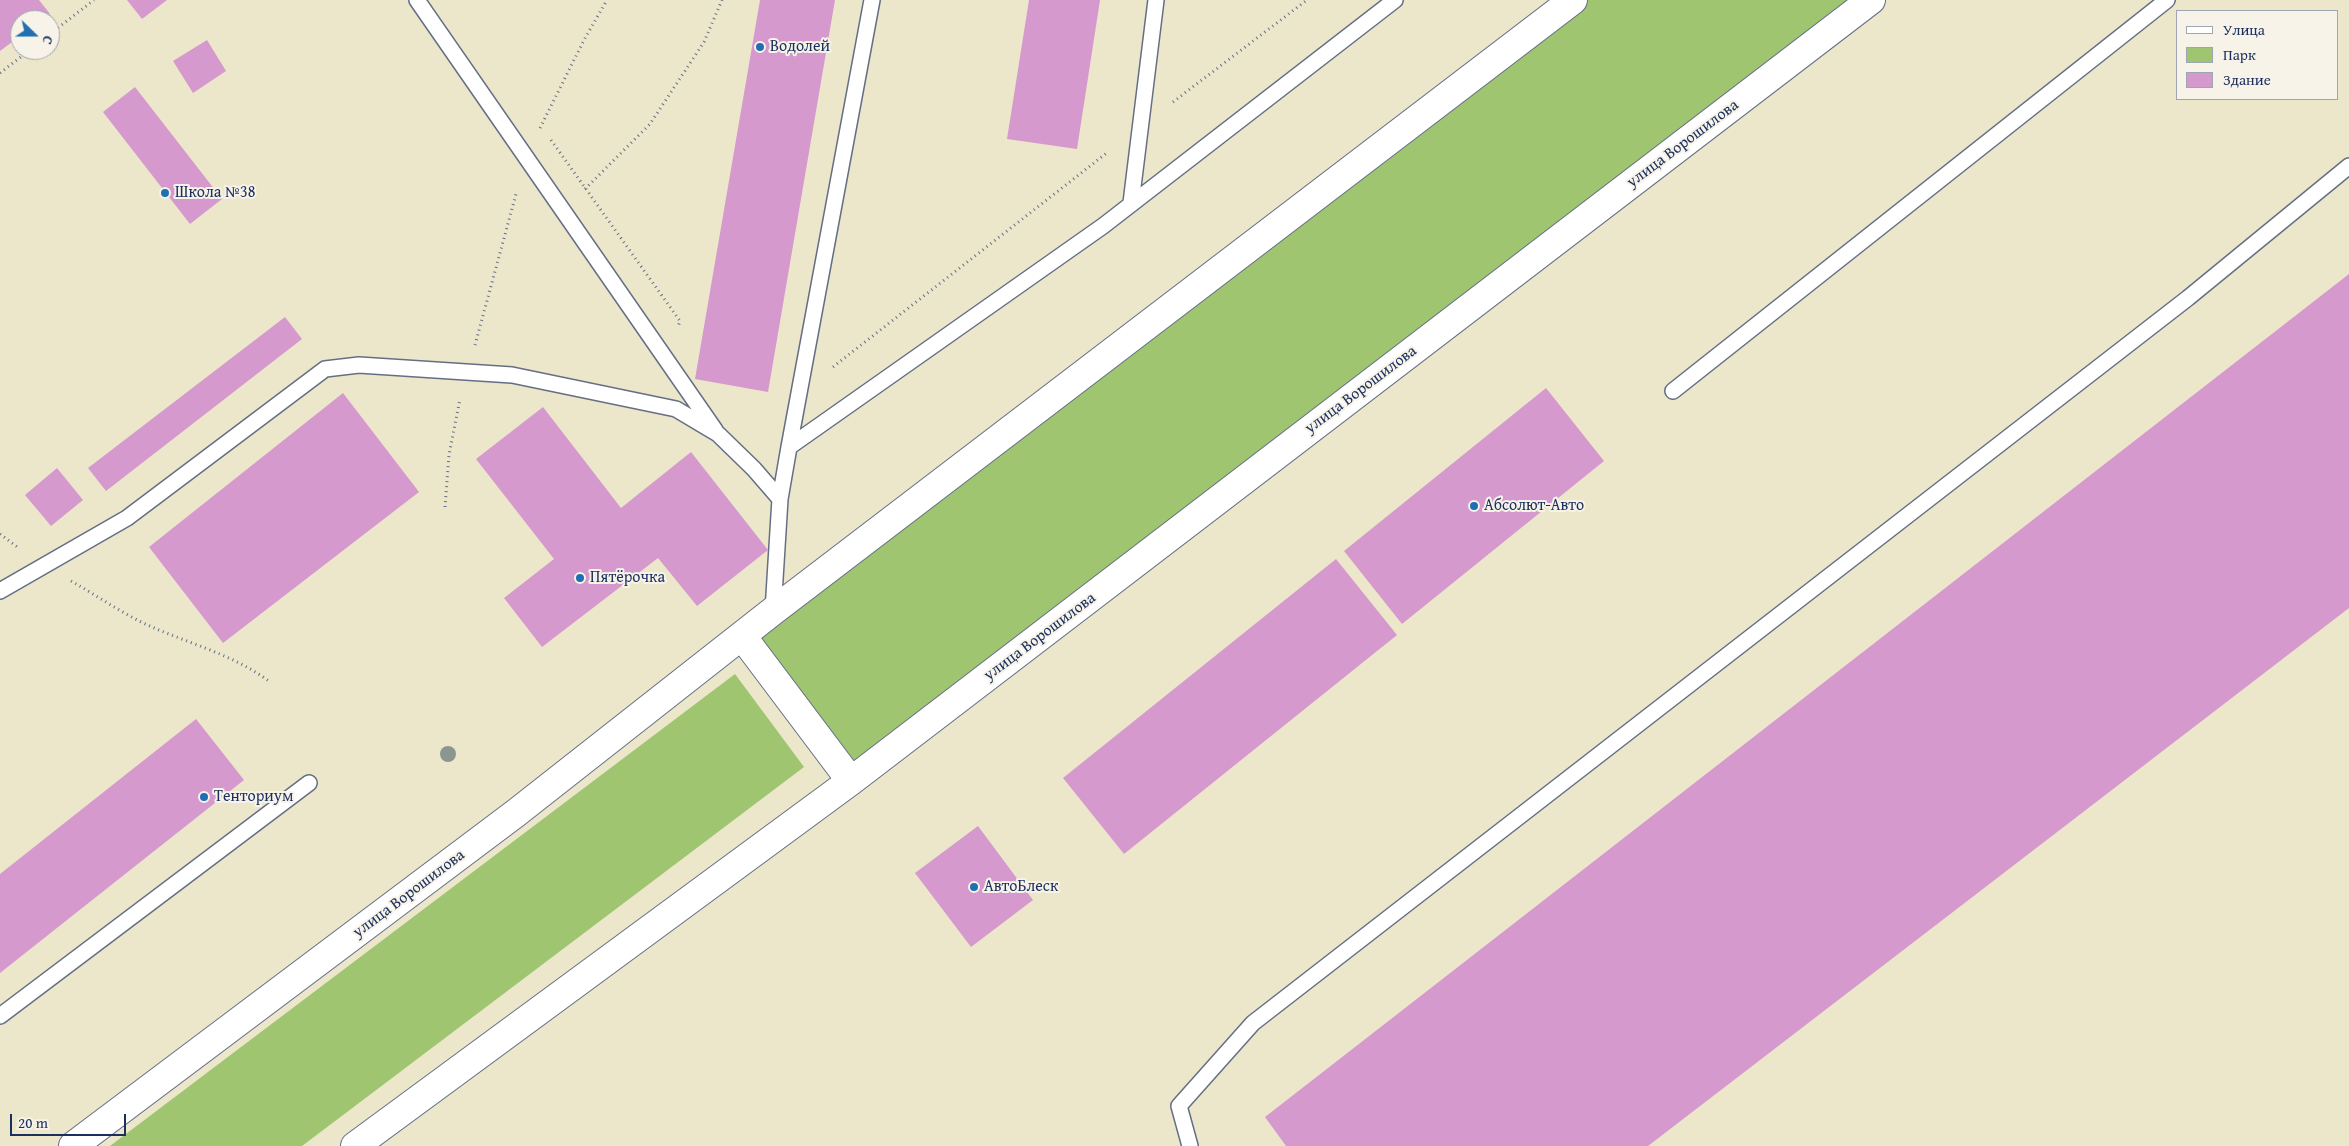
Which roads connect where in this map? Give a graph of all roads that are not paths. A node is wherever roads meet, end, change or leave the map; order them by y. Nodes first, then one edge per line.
1 (417, 0) edge
2 (872, 0) edge
3 (1156, 0) edge
4 (1573, 0) edge
5 (1871, 0) edge
6 (2167, 0) edge
7 (1393, 1) edge
8 (2349, 166) edge
9 (1132, 203) junction
10 (1673, 391) dead end
11 (718, 434) junction
12 (789, 447) junction
13 (780, 499) junction
14 (0, 591) edge
15 (773, 611) junction
16 (742, 636) junction
17 (851, 781) junction
18 (309, 783) dead end
19 (0, 1016) edge
20 (73, 1146) edge
21 (355, 1146) edge
22 (1190, 1146) edge

1 - 11 lane
2 - 12 lane
3 - 9 lane
4 - 15 main road, улица Ворошилова
5 - 17 main road, улица Ворошилова
6 - 10 lane
7 - 9 lane
8 - 22 lane
9 - 12 lane
11 - 13 lane
11 - 14 lane
12 - 13 lane
13 - 15 lane
15 - 16 main road, улица Ворошилова
16 - 17 main road
16 - 20 main road, улица Ворошилова
17 - 21 main road, улица Ворошилова
18 - 19 lane

